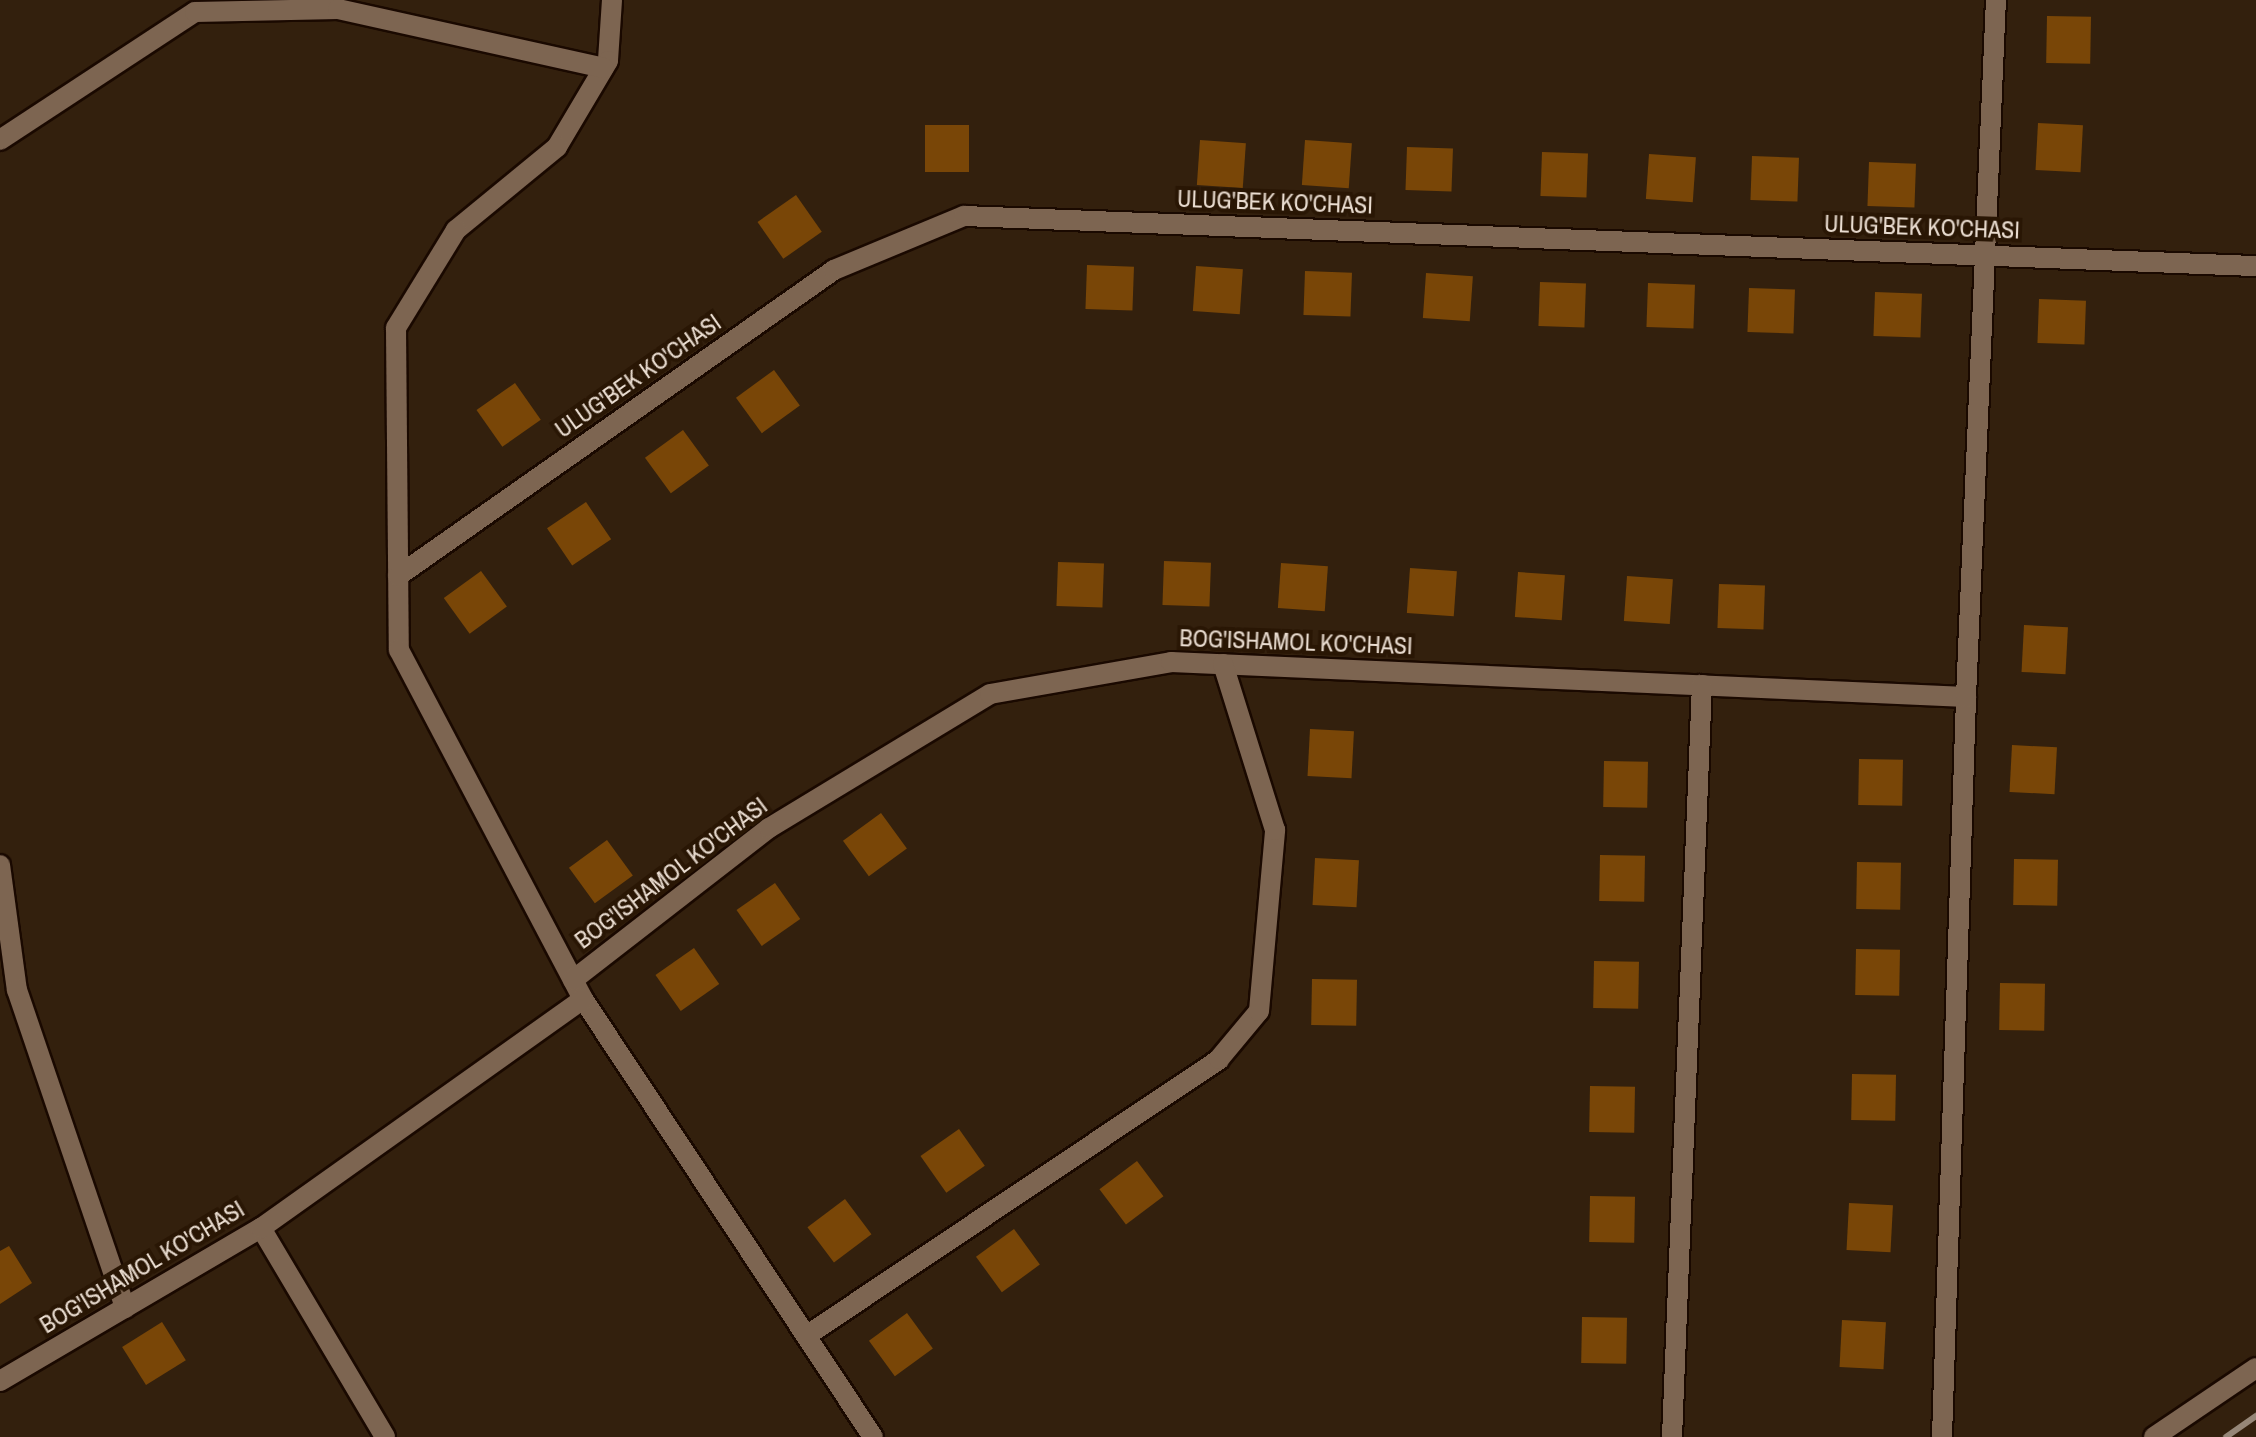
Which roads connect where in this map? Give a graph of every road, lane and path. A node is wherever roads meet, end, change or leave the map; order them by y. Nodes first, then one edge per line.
1 (612, 0) edge
2 (1996, 0) edge
3 (295, 5) edge
4 (604, 68) junction
5 (0, 140) edge
6 (1985, 256) junction
7 (2256, 266) edge
8 (398, 576) junction
9 (1223, 664) junction
10 (1702, 685) junction
11 (1966, 697) junction
12 (0, 865) edge
13 (573, 980) junction
14 (583, 999) junction
15 (261, 1228) junction
16 (125, 1308) junction
17 (806, 1336) junction
18 (2256, 1368) edge
19 (0, 1381) edge
20 (385, 1437) edge
21 (873, 1437) edge
22 (1672, 1437) edge
23 (1942, 1437) edge
24 (2154, 1437) edge

1 - 4 street
2 - 6 street
3 - 4 street
3 - 5 street
4 - 8 street
6 - 7 street, ULUG'BEK KO'CHASI
6 - 8 street, ULUG'BEK KO'CHASI
6 - 11 street
8 - 13 street
9 - 10 street, BOG'ISHAMOL KO'CHASI
9 - 13 street, BOG'ISHAMOL KO'CHASI
9 - 17 street
10 - 11 street, BOG'ISHAMOL KO'CHASI
10 - 22 street
11 - 23 street
12 - 16 street
13 - 14 street
14 - 15 street, BOG'ISHAMOL KO'CHASI
14 - 17 street
15 - 16 street, BOG'ISHAMOL KO'CHASI
15 - 20 street
16 - 19 street, BOG'ISHAMOL KO'CHASI
17 - 21 street
18 - 24 street

